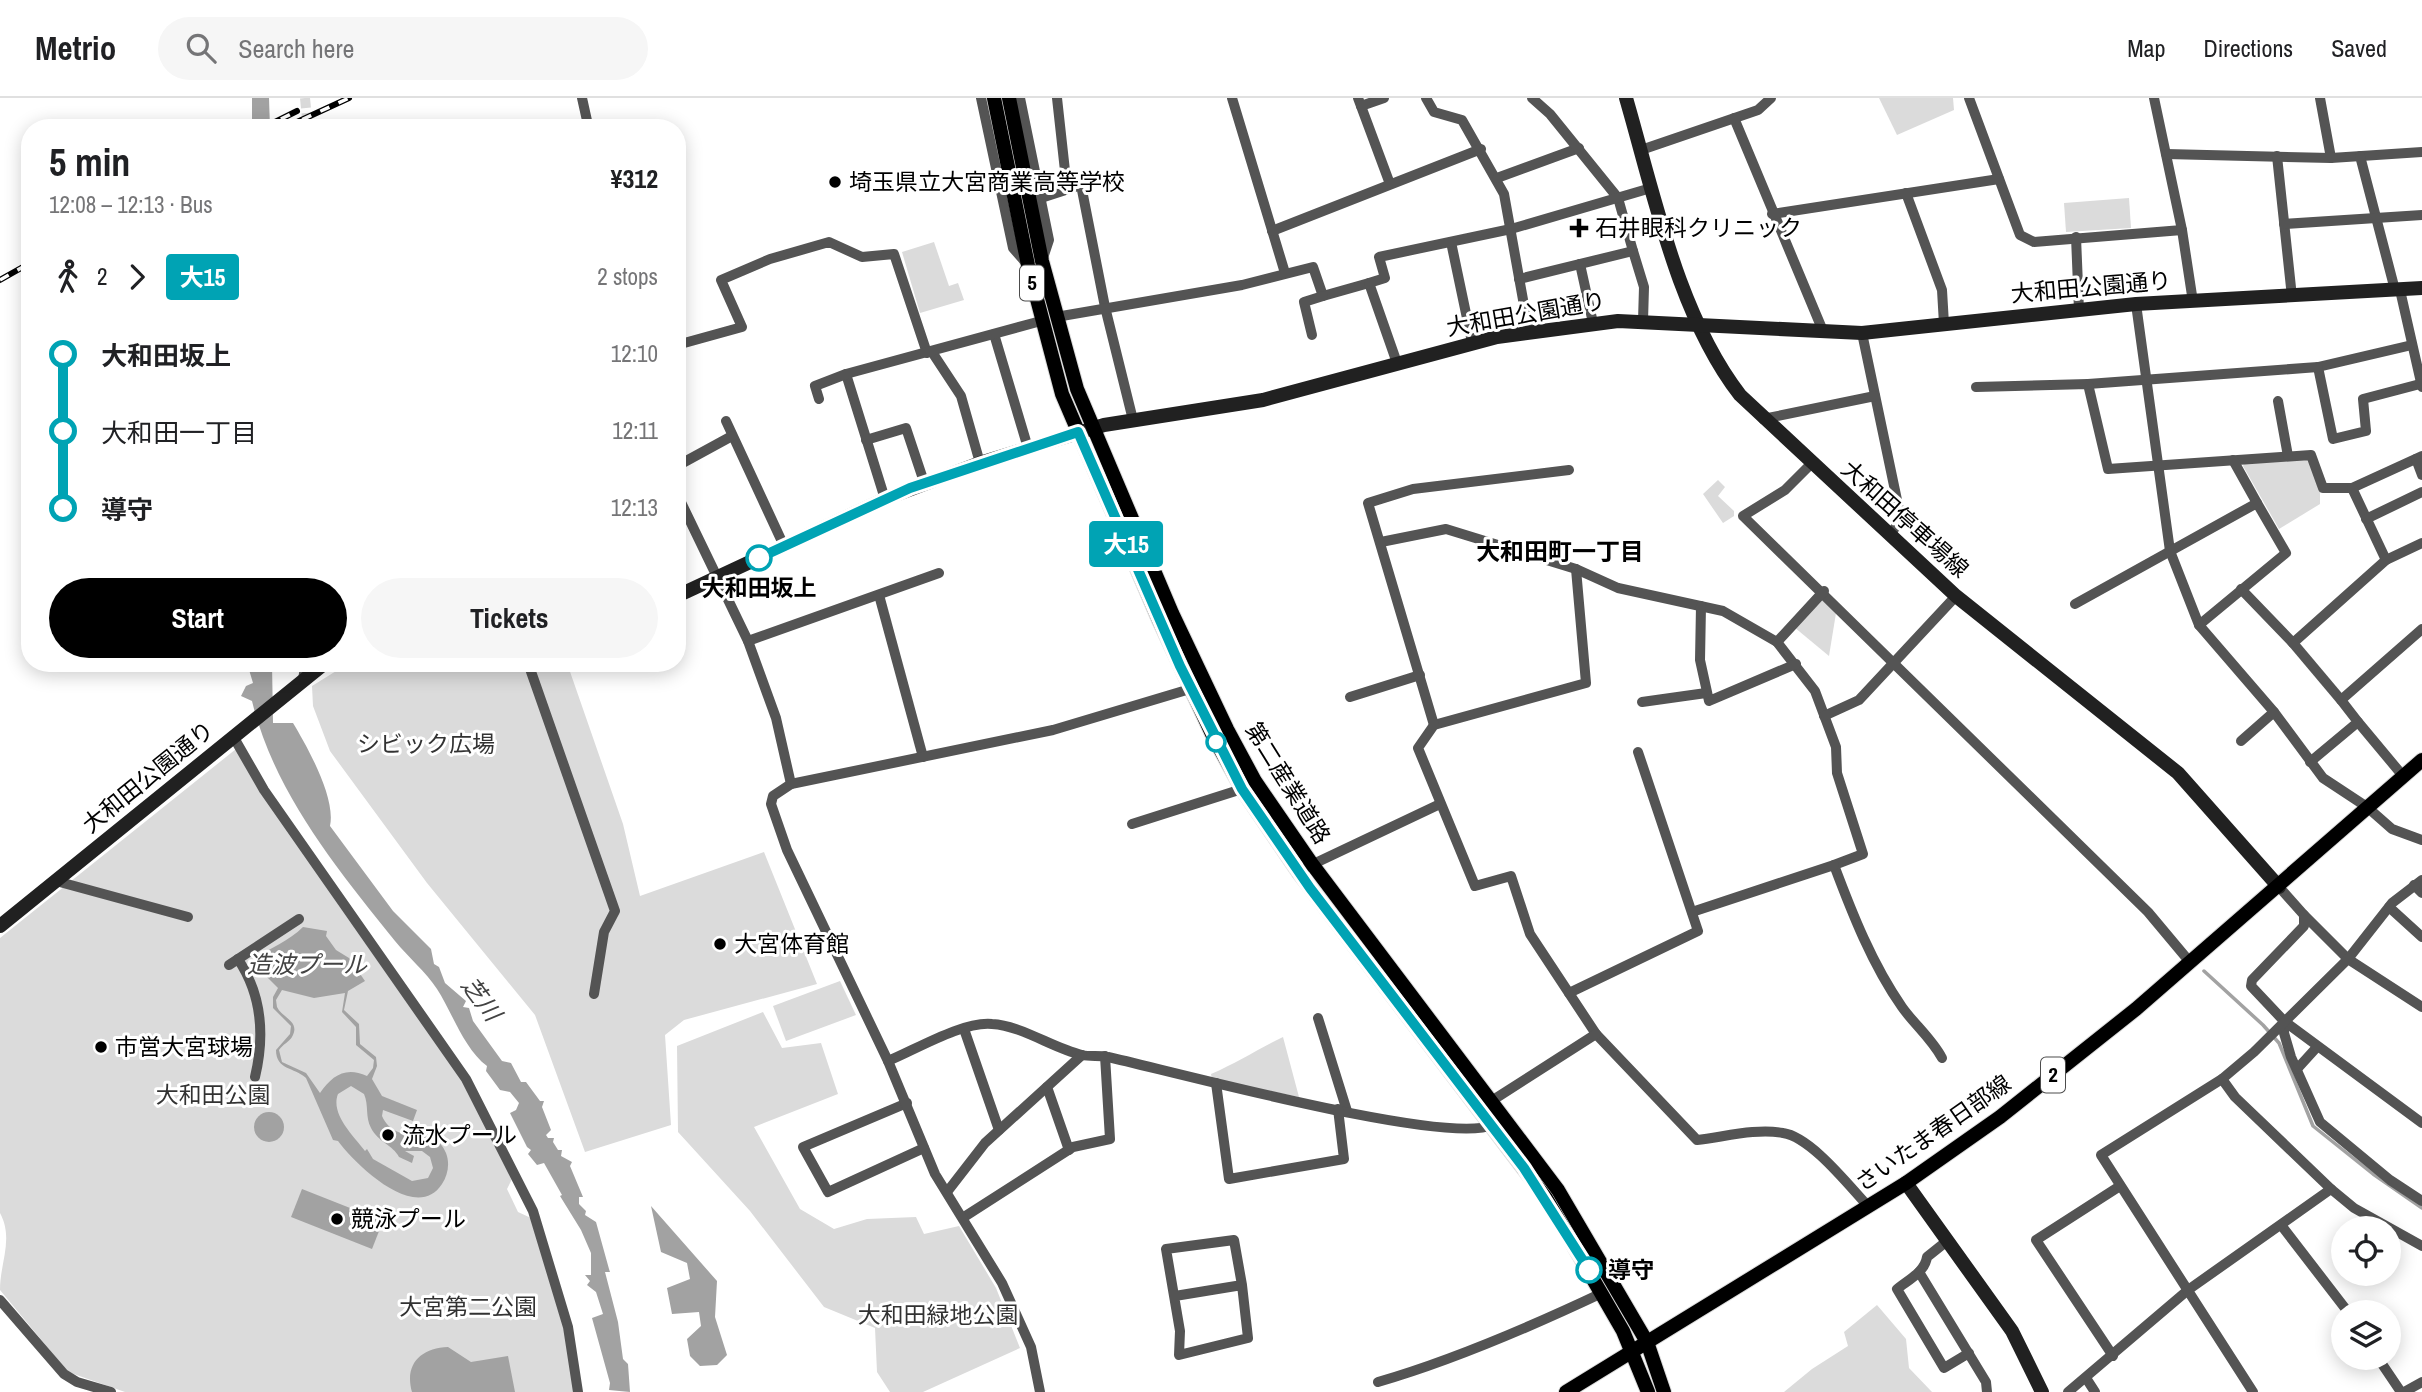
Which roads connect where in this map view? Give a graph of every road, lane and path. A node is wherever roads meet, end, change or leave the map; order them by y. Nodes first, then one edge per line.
1 (582, 98) edge
2 (981, 98) edge
3 (994, 98) edge
4 (1009, 98) edge
5 (1020, 98) edge
6 (1057, 98) edge
7 (1232, 98) edge
8 (1384, 98) edge
9 (1426, 98) edge
10 (1532, 98) edge
11 (1626, 98) edge
12 (1771, 98) edge
13 (1969, 98) edge
14 (2154, 98) edge
15 (2320, 98) edge
16 (1359, 102) edge
17 (1734, 118) junction
18 (587, 119) edge
19 (1008, 129) junction
20 (1579, 148) junction
21 (1481, 149) junction
22 (1641, 150) junction
23 (2422, 152) edge
24 (2166, 154) junction
25 (2277, 156) junction
26 (2360, 156) junction
27 (2332, 158) junction
28 (1497, 178) junction
29 (1999, 179) junction
30 (1390, 184) junction
31 (1651, 188) junction
32 (1067, 189) junction
33 (1906, 193) junction
34 (1041, 198) junction
35 (1618, 198) junction
36 (1772, 214) junction
37 (2422, 215) edge
38 (2374, 218) junction
39 (2284, 224) junction
40 (1511, 229) junction
41 (2182, 230) junction
42 (1272, 231) junction
43 (2076, 237) junction
44 (1451, 243) junction
45 (1633, 251) junction
46 (1035, 263) junction
47 (1580, 264) junction
48 (1286, 273) junction
49 (1520, 279) junction
50 (1369, 283) junction
51 (2422, 288) edge
52 (2397, 290) junction
53 (1323, 296) junction
54 (2292, 296) junction
55 (2193, 302) junction
56 (2136, 304) junction
57 (1104, 307) junction
58 (2079, 310) junction
59 (1056, 317) junction
60 (1041, 321) junction
61 (1643, 321) junction
62 (1593, 323) junction
63 (1944, 324) junction
64 (1700, 326) junction
65 (1823, 331) junction
66 (1529, 333) junction
67 (1862, 333) junction
68 (994, 334) junction
69 (1312, 335) dead end
70 (1472, 342) junction
71 (686, 343) edge
72 (2412, 345) junction
73 (930, 352) junction
74 (1397, 363) junction
75 (2420, 363) edge
76 (2318, 367) junction
77 (846, 374) junction
78 (2146, 379) junction
79 (2088, 384) junction
80 (2421, 385) edge
81 (1976, 387) dead end
82 (1875, 396) junction
83 (820, 399) dead end
84 (2278, 401) dead end
85 (1763, 419) junction
86 (1132, 420) junction
87 (726, 422) dead end
88 (1093, 428) junction
89 (1078, 432) junction
90 (732, 436) junction
91 (866, 440) junction
92 (1028, 448) junction
93 (2287, 456) junction
94 (2419, 457) edge
95 (2233, 460) junction
96 (686, 461) edge
97 (980, 463) junction
98 (1811, 464) junction
99 (2159, 464) junction
100 (1569, 470) dead end
101 (2422, 475) edge
102 (923, 482) junction
103 (2352, 488) junction
104 (2422, 492) edge
105 (885, 499) junction
106 (2257, 503) junction
107 (686, 512) edge
108 (2366, 519) junction
109 (1889, 535) junction
110 (1381, 542) junction
111 (2422, 543) edge
112 (784, 546) junction
113 (2170, 551) junction
114 (2386, 560) junction
115 (1576, 569) junction
116 (939, 573) dead end
117 (718, 578) junction
118 (2241, 589) junction
119 (1824, 591) junction
120 (686, 592) edge
121 (879, 595) junction
122 (1956, 596) junction
123 (2075, 604) dead end
124 (1701, 606) junction
125 (2199, 625) junction
126 (2422, 629) edge
127 (748, 641) junction
128 (1777, 642) junction
129 (2293, 643) junction
130 (1894, 663) junction
131 (1796, 664) junction
132 (302, 672) edge
133 (313, 672) edge
134 (531, 672) edge
135 (1420, 675) junction
136 (298, 683) junction
137 (1190, 689) junction
138 (1706, 693) junction
139 (1350, 696) dead end
140 (2341, 700) junction
141 (1642, 702) dead end
142 (2274, 712) junction
143 (1824, 716) junction
144 (2358, 722) junction
145 (1434, 725) junction
146 (236, 734) junction
147 (2241, 741) dead end
148 (1638, 752) dead end
149 (923, 757) junction
150 (2422, 760) edge
151 (2310, 762) junction
152 (2403, 776) junction
153 (791, 784) junction
154 (1242, 789) junction
155 (1440, 804) junction
156 (2367, 807) junction
157 (1132, 824) dead end
158 (2422, 840) edge
159 (1312, 864) junction
160 (1834, 865) junction
161 (1299, 873) junction
162 (56, 881) junction
163 (2419, 886) edge
164 (2279, 887) junction
165 (2389, 907) junction
166 (1692, 912) junction
167 (2304, 915) junction
168 (188, 917) dead end
169 (299, 919) dead end
170 (0, 926) edge
171 (2422, 937) edge
172 (2348, 958) junction
173 (2189, 961) junction
174 (1569, 993) junction
175 (594, 994) dead end
176 (2422, 1007) edge
177 (1318, 1018) dead end
178 (2284, 1021) junction
179 (964, 1029) junction
180 (1595, 1034) junction
181 (2317, 1047) junction
182 (1082, 1055) junction
183 (1105, 1056) junction
184 (1942, 1058) dead end
185 (888, 1061) junction
186 (2297, 1069) junction
187 (255, 1077) dead end
188 (2222, 1079) junction
189 (1216, 1083) junction
190 (1047, 1087) junction
191 (1493, 1100) junction
192 (907, 1103) junction
193 (1342, 1110) junction
194 (1488, 1120) junction
195 (2422, 1123) edge
196 (999, 1130) junction
197 (924, 1148) junction
198 (1069, 1150) junction
199 (1906, 1183) junction
200 (2120, 1186) junction
201 (2331, 1189) junction
202 (947, 1192) junction
203 (2422, 1201) edge
204 (1868, 1206) junction
205 (964, 1217) junction
206 (2281, 1225) junction
207 (1947, 1241) junction
208 (2422, 1245) edge
209 (1919, 1272) junction
210 (1241, 1285) junction
211 (2188, 1290) junction
212 (1602, 1293) junction
213 (1175, 1296) junction
214 (0, 1300) edge
215 (2339, 1300) edge
216 (1647, 1342) junction
217 (1633, 1350) junction
218 (1969, 1353) junction
219 (2113, 1356) junction
220 (2391, 1370) edge
221 (2086, 1378) junction
222 (1378, 1382) dead end
223 (2411, 1389) edge
224 (111, 1392) edge
225 (578, 1392) edge
226 (1040, 1392) edge
227 (1566, 1392) edge
228 (1648, 1392) edge
229 (1664, 1392) edge
230 (1987, 1392) edge
231 (2042, 1392) edge
232 (2068, 1392) edge
233 (2095, 1392) edge
234 (2253, 1392) edge

1 - 18 street
2 - 46 street
3 - 19 main road, 5
4 - 19 main road, 5
5 - 34 street
6 - 32 street
7 - 42 street
8 - 16 street
9 - 21 street
10 - 20 street
11 - 22 street, 大和田停車場線
12 - 17 street
13 - 29 street
14 - 24 street
15 - 27 street
16 - 30 street
17 - 22 street
17 - 36 street
19 - 46 main road, 第二産業道路 / 5
20 - 28 street
20 - 35 street
21 - 28 street
21 - 30 street
22 - 31 street, 大和田停車場線
23 - 26 street
24 - 25 street
24 - 41 street
25 - 27 street
25 - 39 street
26 - 27 street
26 - 38 street
28 - 40 street
29 - 33 street
29 - 43 street
30 - 42 street
31 - 35 street
31 - 64 street, 大和田停車場線
32 - 34 street
32 - 57 street
33 - 36 street
33 - 63 street
34 - 46 street
35 - 40 street
35 - 45 street
36 - 65 street
37 - 38 street
38 - 39 street
38 - 52 street
39 - 54 street
40 - 44 street
40 - 49 street
41 - 43 street
41 - 55 street
42 - 48 street
43 - 58 street
44 - 50 street
44 - 70 street
45 - 47 street
45 - 61 street
46 - 59 main road, 第二産業道路 / 5
46 - 60 main road, 第二産業道路 / 5
47 - 49 street
47 - 62 street
48 - 53 street
48 - 57 street
49 - 66 street
50 - 53 street
50 - 74 street
51 - 52 street, 大和田公園通り
52 - 54 street, 大和田公園通り
52 - 72 street
53 - 69 street
54 - 55 street, 大和田公園通り
55 - 56 street, 大和田公園通り
56 - 58 street, 大和田公園通り
56 - 78 street
57 - 59 street
57 - 86 street
58 - 63 street, 大和田公園通り
59 - 88 main road, 第二産業道路 / 5
60 - 68 street
60 - 89 main road, 第二産業道路 / 5
61 - 62 street, 大和田公園通り
61 - 64 street, 大和田公園通り
62 - 66 street, 大和田公園通り
63 - 67 street, 大和田公園通り
64 - 65 street, 大和田公園通り
64 - 85 street, 大和田停車場線
65 - 67 street, 大和田公園通り
66 - 70 street, 大和田公園通り
67 - 82 street
68 - 73 street
68 - 92 street
70 - 74 street, 大和田公園通り
71 - 73 street
72 - 75 street
72 - 76 street
73 - 77 street
73 - 97 street
74 - 86 street, 大和田公園通り
75 - 80 street
76 - 78 street
76 - 80 street
77 - 83 street
77 - 91 street
78 - 79 street
78 - 99 street
79 - 81 street
79 - 99 street
82 - 85 street
82 - 109 street
84 - 93 street
85 - 98 street, 大和田停車場線
86 - 88 street, 大和田公園通り
87 - 90 street
88 - 89 street, 大和田公園通り
88 - 159 main road, 第二産業道路 / 5
89 - 92 street, 大和田公園通り
89 - 137 main road, 第二産業道路 / 5
90 - 96 street
90 - 112 street
91 - 102 street
91 - 105 street
92 - 97 street, 大和田公園通り
93 - 95 street
93 - 103 street
94 - 101 street
94 - 103 street
95 - 99 street
95 - 106 street
97 - 102 street, 大和田公園通り
98 - 109 street, 大和田停車場線
98 - 119 street
99 - 113 street
100 - 110 street
102 - 105 street, 大和田公園通り
103 - 108 street
104 - 108 street
105 - 112 street, 大和田公園通り
106 - 113 street
106 - 118 street
107 - 117 street
108 - 114 street
109 - 122 street, 大和田停車場線
110 - 115 street
110 - 135 street
111 - 114 street
112 - 117 street, 大和田公園通り
113 - 123 street
113 - 125 street
114 - 129 street
115 - 124 street
115 - 145 street
116 - 121 street
117 - 120 street, 大和田公園通り
117 - 127 street
118 - 125 street
118 - 129 street
119 - 128 street
119 - 130 street
121 - 127 street
121 - 149 street
122 - 130 street
122 - 164 street, 大和田停車場線
124 - 128 street
124 - 138 street
125 - 142 street
126 - 140 street
127 - 153 street
128 - 131 street
129 - 140 street
130 - 143 street
130 - 173 street
131 - 138 street
131 - 143 street
132 - 136 street
133 - 136 street, 大和田公園通り
134 - 175 street
135 - 139 street
135 - 145 street
136 - 146 street, 大和田公園通り
137 - 149 street
137 - 154 main road, 第二産業道路 / 5
138 - 141 street
140 - 144 street
142 - 147 street
142 - 151 street
143 - 160 street
144 - 151 street
144 - 152 street
145 - 155 street
146 - 162 street, 大和田公園通り
146 - 225 street
148 - 166 street
149 - 153 street
150 - 152 main road, さいたま春日部線 / 2
151 - 156 street
152 - 156 main road, さいたま春日部線 / 2
153 - 185 street
154 - 157 street
154 - 161 main road, 第二産業道路 / 5
155 - 159 street
155 - 174 street
156 - 158 street
156 - 164 main road, さいたま春日部線 / 2
159 - 161 street
159 - 191 main road, 第二産業道路 / 5
160 - 166 street
160 - 184 street
161 - 194 main road, 第二産業道路 / 5
162 - 168 street
162 - 170 street, 大和田公園通り
163 - 165 street
164 - 167 street
164 - 173 main road, さいたま春日部線 / 2
165 - 171 street
165 - 172 street
166 - 174 street
167 - 172 street
167 - 178 street
169 - 187 street
172 - 176 street
172 - 178 street
173 - 199 main road, さいたま春日部線 / 2
174 - 180 street
177 - 193 street
178 - 181 street
178 - 186 street
178 - 188 street
179 - 182 street
179 - 185 street
179 - 196 street
180 - 191 street
180 - 204 street
181 - 186 street
181 - 195 street
182 - 183 street
182 - 190 street
183 - 189 street
183 - 198 street
185 - 192 street
186 - 203 street
188 - 200 street
188 - 201 street
189 - 193 street
189 - 193 street
190 - 196 street
190 - 198 street
191 - 194 street
191 - 216 main road, 第二産業道路 / 5
192 - 197 street
192 - 197 street
193 - 194 street
194 - 212 main road, 第二産業道路 / 5
196 - 202 street
197 - 202 street
198 - 205 street
199 - 204 main road, さいたま春日部線 / 2
199 - 207 street
200 - 211 street
200 - 219 street
201 - 206 street
201 - 208 street
202 - 205 street
204 - 216 main road, さいたま春日部線 / 2
205 - 226 street
206 - 211 street
206 - 215 street
207 - 209 street
207 - 231 street
209 - 218 street
209 - 218 street
210 - 213 street
210 - 213 street
210 - 213 street
211 - 219 street
211 - 234 street
212 - 217 main road, 第二産業道路 / 5
212 - 222 street
214 - 224 street
216 - 217 main road, さいたま春日部線 / 2
216 - 229 main road, 第二産業道路
217 - 227 main road, さいたま春日部線 / 2
217 - 228 main road, 第二産業道路
218 - 230 street
219 - 221 street
220 - 223 street
221 - 232 street
221 - 233 street

